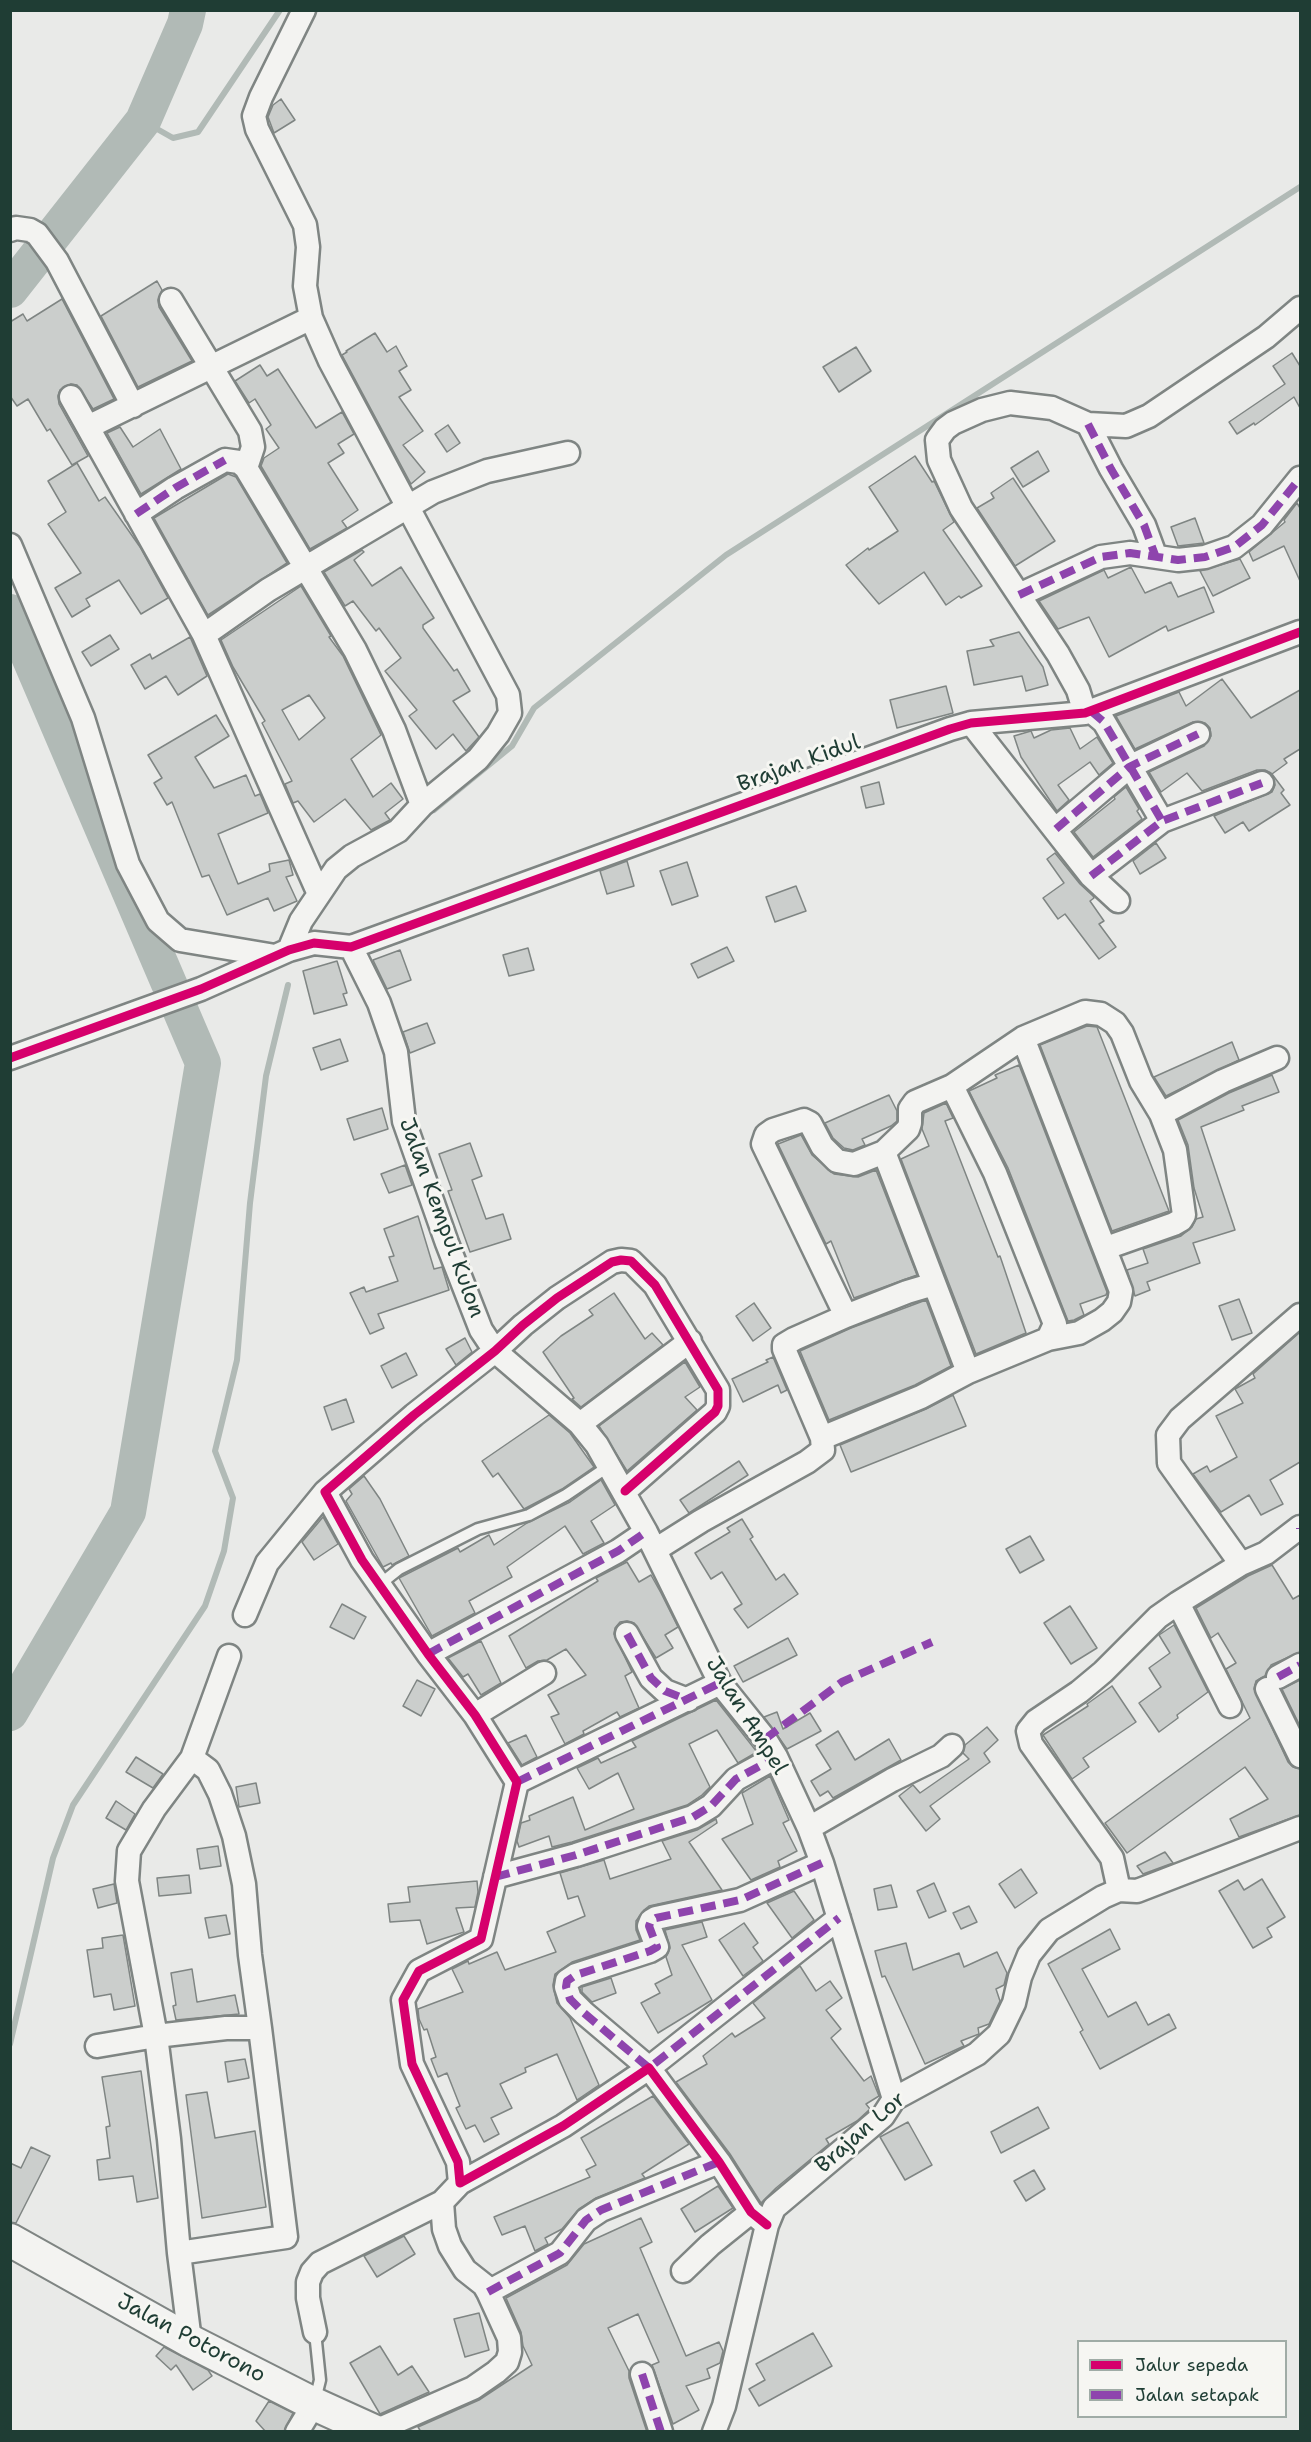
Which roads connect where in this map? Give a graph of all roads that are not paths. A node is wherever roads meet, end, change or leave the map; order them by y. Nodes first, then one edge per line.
1 (304, 10) edge
2 (10, 230) edge
3 (171, 300) dead end
4 (1300, 308) edge
5 (311, 318) junction
6 (211, 367) junction
7 (70, 397) dead end
8 (133, 406) junction
9 (1089, 424) junction
10 (88, 428) junction
11 (568, 453) dead end
12 (246, 468) junction
13 (1300, 478) edge
14 (407, 508) junction
15 (136, 514) junction
16 (10, 545) edge
17 (1155, 555) junction
18 (306, 566) junction
19 (1019, 595) junction
20 (1300, 632) edge
21 (204, 635) junction
22 (1088, 712) junction
23 (971, 723) junction
24 (1198, 734) dead end
25 (1129, 767) junction
26 (1262, 783) dead end
27 (422, 805) junction
28 (1162, 821) junction
29 (1056, 829) junction
30 (1091, 876) junction
31 (319, 894) junction
32 (1118, 901) dead end
33 (351, 947) junction
34 (282, 953) junction
35 (1023, 1038) junction
36 (1277, 1058) dead end
37 (10, 1059) edge
38 (952, 1086) junction
39 (1161, 1114) junction
40 (884, 1152) junction
41 (1106, 1248) junction
42 (934, 1284) junction
43 (1300, 1315) edge
44 (846, 1316) junction
45 (1048, 1339) junction
46 (690, 1341) junction
47 (495, 1351) junction
48 (968, 1372) junction
49 (580, 1424) junction
50 (822, 1438) junction
51 (609, 1466) junction
52 (625, 1491) junction
53 (325, 1492) junction
54 (1300, 1528) edge
55 (651, 1541) junction
56 (1241, 1564) junction
57 (379, 1585) junction
58 (1178, 1603) junction
59 (245, 1616) dead end
60 (627, 1634) dead end
61 (428, 1654) junction
62 (229, 1656) dead end
63 (1300, 1665) edge
64 (544, 1673) dead end
65 (720, 1683) junction
66 (688, 1700) junction
67 (1230, 1706) dead end
68 (476, 1715) junction
69 (952, 1746) dead end
70 (1300, 1756) edge
71 (776, 1757) junction
72 (192, 1758) junction
73 (517, 1782) junction
74 (809, 1828) junction
75 (1300, 1828) edge
76 (822, 1863) junction
77 (495, 1877) junction
78 (1119, 1890) junction
79 (839, 1918) junction
80 (260, 2028) junction
81 (156, 2036) junction
82 (97, 2046) dead end
83 (649, 2068) junction
84 (894, 2099) junction
85 (719, 2162) junction
86 (460, 2183) junction
87 (442, 2202) junction
88 (759, 2218) junction
89 (10, 2240) edge
90 (179, 2253) junction
91 (683, 2271) dead end
92 (488, 2292) junction
93 (315, 2332) joint
94 (190, 2341) junction
95 (642, 2374) dead end
96 (314, 2404) junction
97 (376, 2431) edge
98 (297, 2432) edge
99 (661, 2432) edge
100 (714, 2432) edge

1 - 5 street
2 - 8 street
3 - 6 street
4 - 9 street
5 - 6 street
5 - 14 street
6 - 8 street
6 - 12 street
7 - 10 street
8 - 10 street
9 - 17 street
9 - 19 street
10 - 15 street
11 - 14 street
12 - 15 street
12 - 18 street
13 - 17 street
14 - 18 street
14 - 27 street
15 - 21 street
16 - 34 street
17 - 19 street
18 - 21 street
18 - 27 street
19 - 22 street
20 - 22 street, Brajan Kidul
21 - 31 street
22 - 23 street, Brajan Kidul
22 - 25 street
23 - 29 street
23 - 33 street, Brajan Kidul
24 - 25 street
25 - 28 street
25 - 29 street
26 - 28 street
27 - 31 street
28 - 30 street
29 - 30 street
30 - 32 street
31 - 34 street
33 - 34 street, Brajan Kidul
33 - 47 street, Jalan Kempul Kulon
34 - 37 street
35 - 38 street
35 - 39 street
35 - 41 street
36 - 39 street
38 - 40 street
38 - 45 street
39 - 41 street
40 - 42 street
40 - 44 street
41 - 45 street
42 - 44 street
42 - 48 street
43 - 56 street
44 - 50 street
45 - 48 street
46 - 47 street
46 - 49 street
46 - 52 street
47 - 49 street, Jalan Ampel
47 - 53 street
48 - 50 street
49 - 51 street, Jalan Ampel
50 - 55 street
51 - 52 street, Jalan Ampel
51 - 57 lane
52 - 55 street, Jalan Ampel
53 - 57 street
53 - 59 street
54 - 56 street
55 - 61 street
55 - 65 street, Jalan Ampel
56 - 58 street
57 - 61 street
58 - 67 street
58 - 78 street
60 - 66 street
61 - 68 street
62 - 72 street
63 - 70 street
64 - 68 street
65 - 66 street
65 - 71 street, Jalan Ampel
66 - 73 street
68 - 73 street
69 - 74 street
71 - 74 street, Jalan Ampel
71 - 77 street
72 - 80 street
72 - 81 street
73 - 77 street
74 - 76 street, Jalan Ampel
75 - 78 street, Brajan Lor
76 - 79 street, Jalan Ampel
76 - 83 street
77 - 86 street
78 - 84 street, Brajan Lor
79 - 83 street
79 - 84 street, Jalan Ampel
80 - 81 street
80 - 90 street
81 - 82 street
81 - 90 street
83 - 85 street
83 - 86 street
84 - 88 street, Brajan Lor
85 - 88 street
85 - 92 street
86 - 87 street
87 - 92 street
87 - 93 street
88 - 91 street
88 - 100 street, Brajan Lor
89 - 94 street, Jalan Potorono
90 - 94 street
92 - 97 street
93 - 96 lane
94 - 96 street, Jalan Potorono
95 - 99 street
96 - 97 street, Jalan Potorono
96 - 98 street

